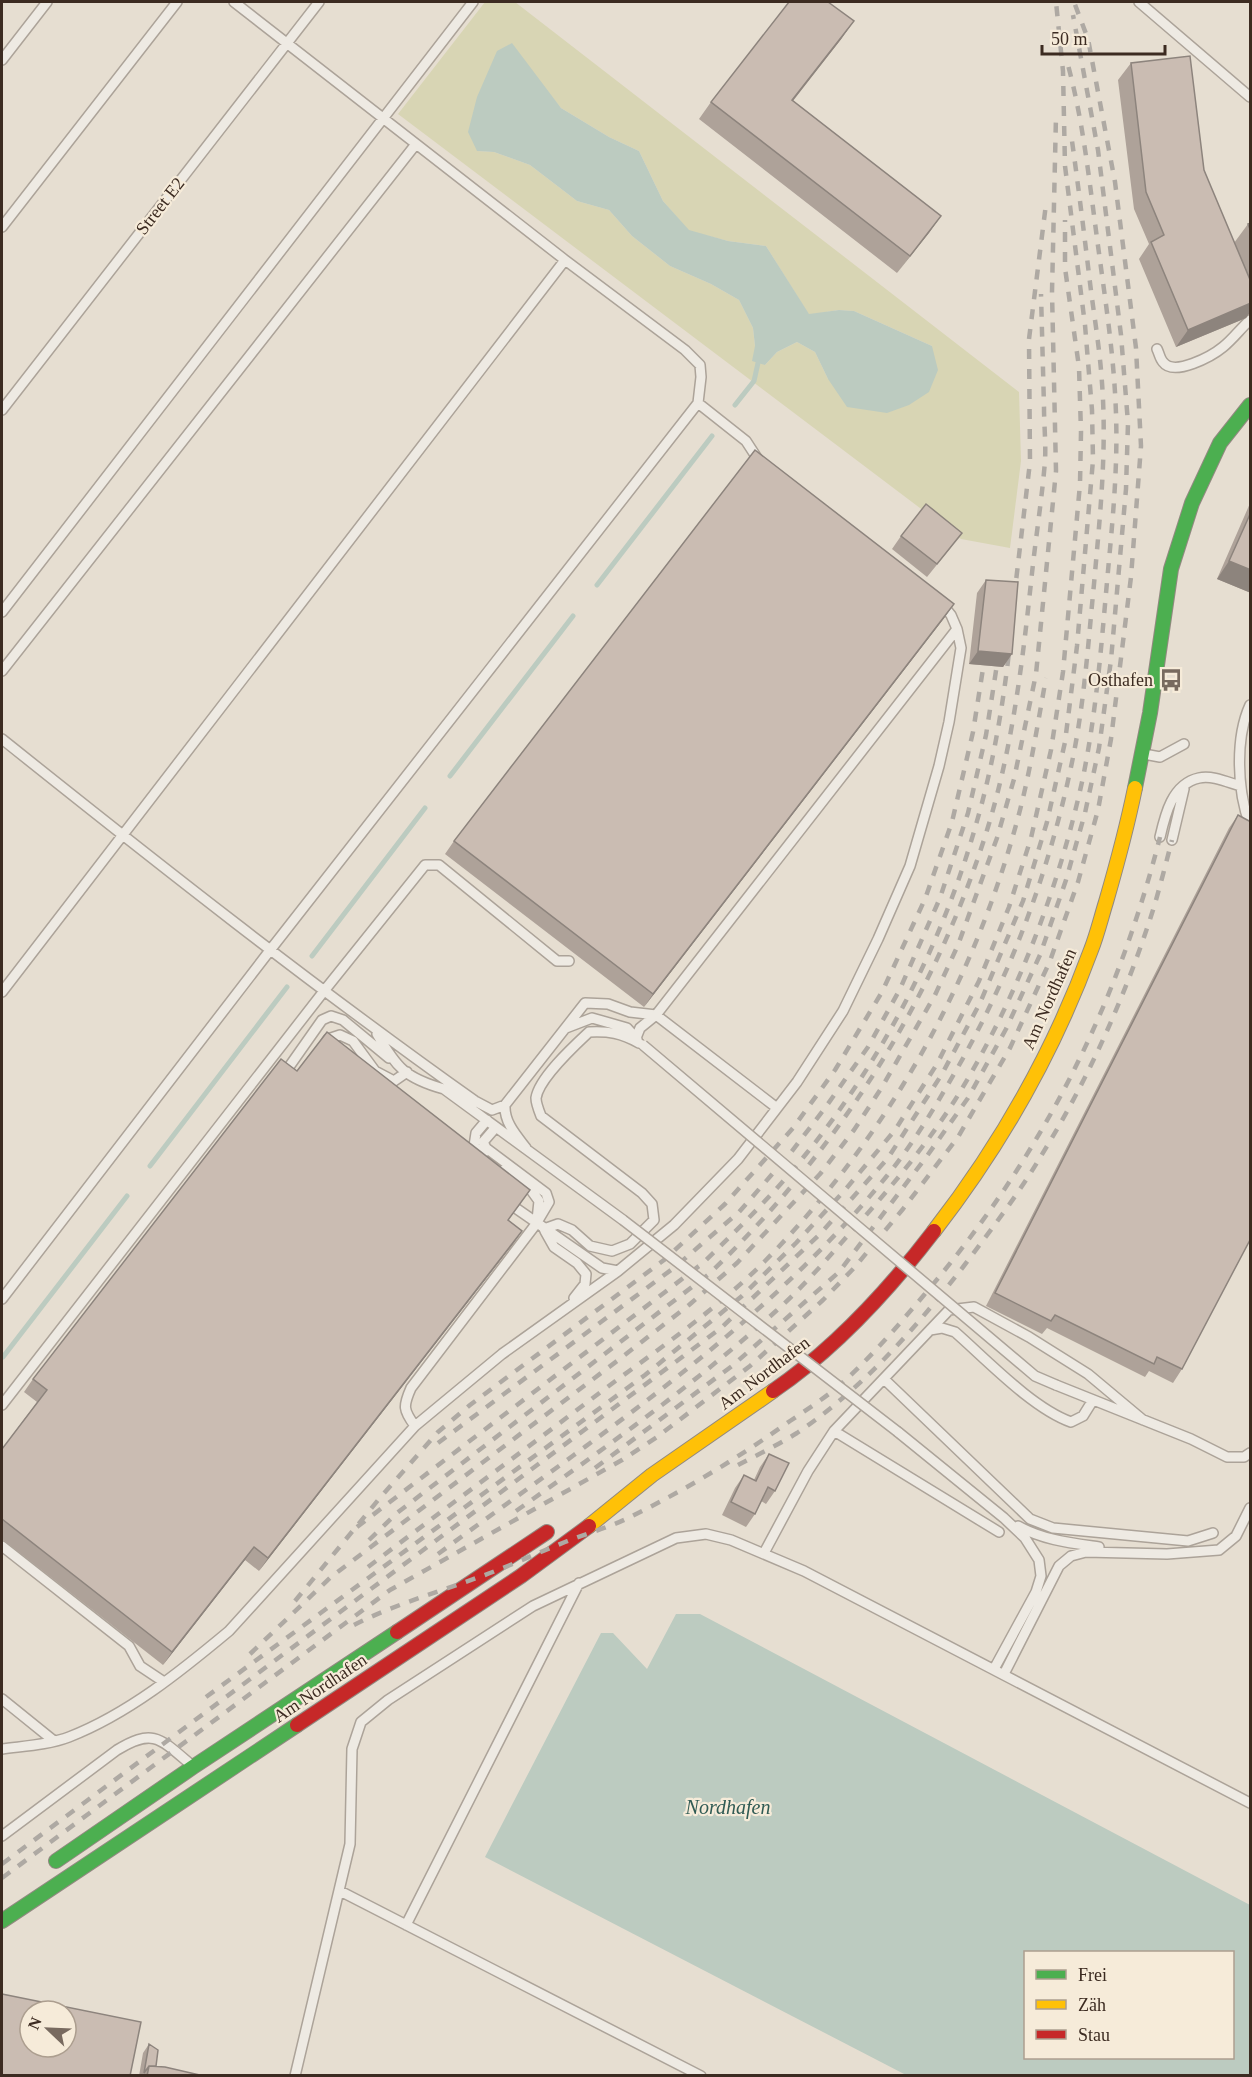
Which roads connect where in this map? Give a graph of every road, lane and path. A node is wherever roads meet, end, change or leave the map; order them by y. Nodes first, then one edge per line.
1 (47, 2) edge
2 (177, 2) edge
3 (234, 2) edge
4 (319, 2) edge
5 (473, 2) edge
6 (1139, 2) edge
7 (287, 42) junction
8 (2, 60) edge
9 (1251, 97) edge
10 (383, 118) junction
11 (416, 144) junction
12 (2, 227) edge
13 (565, 260) junction
14 (1251, 320) edge
15 (1158, 349) dead end
16 (698, 403) junction
17 (1251, 405) edge
18 (2, 410) edge
19 (765, 465) edge
20 (936, 597) edge
21 (2, 612) edge
22 (957, 628) junction
23 (2, 671) edge
24 (1251, 705) edge
25 (2, 739) edge
26 (1184, 744) dead end
27 (1142, 753) junction
28 (1186, 784) junction
29 (1240, 786) junction
30 (1251, 825) edge
31 (123, 836) junction
32 (1160, 837) dead end
33 (1172, 840) dead end
34 (271, 949) junction
35 (569, 961) dead end
36 (324, 991) junction
37 (2, 992) edge
38 (656, 1015) junction
39 (374, 1029) junction
40 (564, 1029) junction
41 (639, 1041) junction
42 (322, 1048) edge
43 (393, 1062) junction
44 (407, 1072) junction
45 (280, 1078) edge
46 (505, 1105) junction
47 (777, 1108) junction
48 (487, 1120) junction
49 (496, 1126) junction
50 (525, 1148) junction
51 (517, 1209) edge
52 (540, 1227) junction
53 (618, 1271) junction
54 (2, 1299) edge
55 (570, 1305) junction
56 (930, 1330) junction
57 (884, 1379) junction
58 (1093, 1400) junction
59 (2, 1405) edge
60 (1143, 1420) junction
61 (415, 1426) junction
62 (834, 1431) junction
63 (1251, 1453) edge
64 (652, 1475) junction
65 (601, 1498) dead end
66 (1251, 1508) edge
67 (1004, 1518) junction
68 (561, 1522) dead end
69 (999, 1532) dead end
70 (1213, 1533) dead end
71 (2, 1546) edge
72 (1125, 1552) junction
73 (764, 1553) junction
74 (579, 1583) junction
75 (994, 1669) junction
76 (1004, 1674) junction
77 (164, 1682) junction
78 (2, 1699) edge
79 (54, 1741) junction
80 (2, 1749) edge
81 (193, 1767) junction
82 (1251, 1803) edge
83 (2, 1836) edge
84 (41, 1871) dead end
85 (340, 1891) junction
86 (2, 1921) edge
87 (406, 1925) junction
88 (295, 2076) edge
89 (701, 2076) edge

1 - 8 lane
2 - 12 lane
3 - 7 lane
4 - 7 lane, Street E2
5 - 10 lane
6 - 9 lane
7 - 10 lane
7 - 18 lane, Street E2
10 - 11 lane
10 - 21 lane
11 - 13 lane
11 - 23 lane
13 - 16 lane
13 - 31 lane
14 - 15 lane
16 - 19 lane
16 - 34 lane
17 - 27 main road, Am Nordhafen
20 - 22 lane
22 - 38 lane
22 - 47 lane
24 - 29 lane
25 - 31 lane
26 - 27 lane
27 - 64 main road, Am Nordhafen
28 - 29 lane
28 - 32 lane
28 - 33 lane
29 - 30 lane
31 - 34 lane
31 - 37 lane
34 - 36 lane
34 - 54 lane
35 - 36 lane
36 - 39 lane
36 - 59 lane
38 - 40 lane
38 - 41 lane
38 - 47 lane
39 - 43 lane
39 - 46 lane
40 - 41 lane
40 - 46 lane
41 - 52 lane
41 - 58 lane, bridge
42 - 44 lane
43 - 44 lane
43 - 45 lane
44 - 48 lane
46 - 50 lane
47 - 53 lane
48 - 49 lane
48 - 52 lane
49 - 50 lane
49 - 52 lane
50 - 67 lane, bridge
51 - 52 lane
52 - 53 lane
52 - 55 lane
52 - 61 lane
53 - 55 lane
55 - 61 lane
56 - 57 lane
56 - 58 lane
56 - 60 lane
57 - 62 lane
57 - 70 lane
58 - 60 lane
60 - 63 lane
61 - 77 lane
62 - 69 lane
62 - 73 lane
64 - 65 main road, Am Nordhafen
64 - 86 main road, Am Nordhafen
66 - 72 lane
67 - 72 lane
67 - 75 lane
68 - 81 main road, Am Nordhafen
71 - 77 lane
72 - 76 lane
73 - 74 lane
73 - 75 lane
74 - 85 lane
74 - 87 lane
75 - 76 lane
76 - 82 lane
77 - 79 lane
78 - 79 lane
79 - 80 lane
81 - 83 lane
81 - 84 main road, Am Nordhafen
85 - 87 lane
85 - 88 lane
87 - 89 lane

